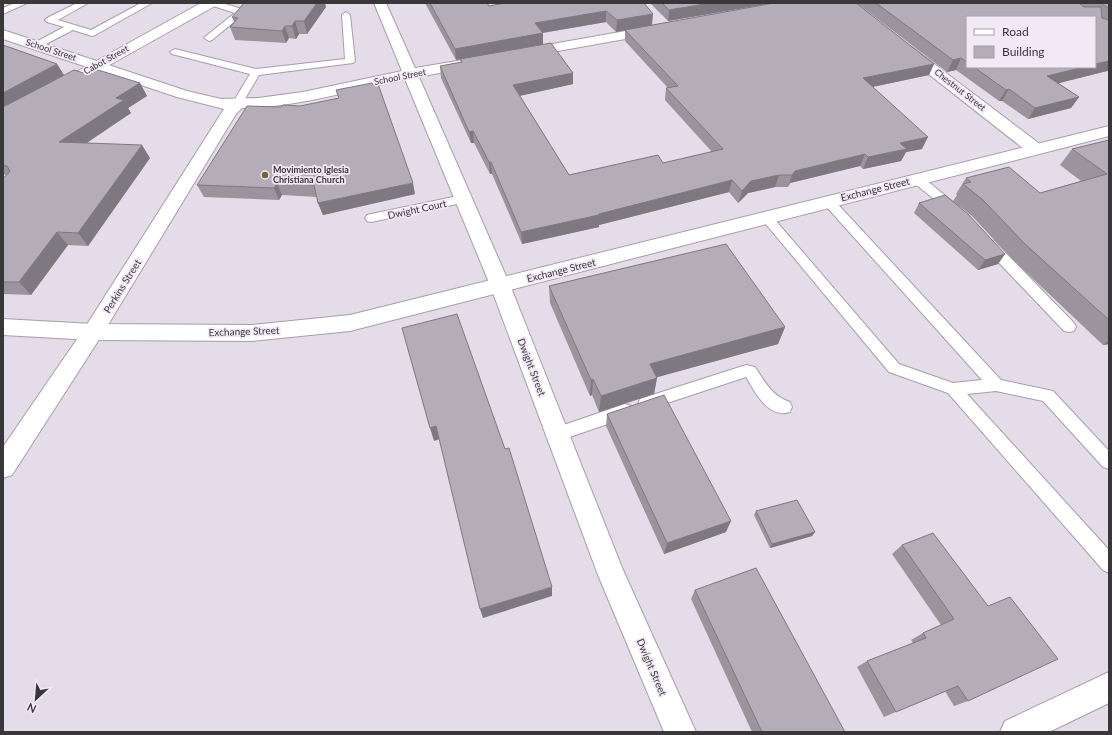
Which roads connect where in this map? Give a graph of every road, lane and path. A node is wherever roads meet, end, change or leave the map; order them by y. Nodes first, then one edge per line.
1 (23, 3) edge
2 (84, 3) edge
3 (148, 3) edge
4 (211, 3) edge
5 (380, 3) edge
6 (3, 11) edge
7 (346, 15) dead end
8 (659, 23) edge
9 (72, 27) junction
10 (3, 34) edge
11 (209, 38) dead end
12 (896, 42) edge
13 (37, 45) junction
14 (175, 52) dead end
15 (509, 56) edge
16 (486, 60) edge
17 (98, 65) junction
18 (256, 72) junction
19 (409, 74) junction
20 (49, 93) edge
21 (237, 104) junction
22 (1109, 131) edge
23 (1035, 149) junction
24 (917, 179) junction
25 (463, 199) junction
26 (828, 201) junction
27 (766, 217) junction
28 (371, 218) dead end
29 (967, 220) edge
30 (981, 235) edge
31 (500, 285) junction
32 (3, 327) edge
33 (1069, 327) dead end
34 (93, 332) junction
35 (996, 385) junction
36 (953, 389) junction
37 (784, 407) dead end
38 (558, 434) junction
39 (4, 462) edge
40 (1109, 462) edge
41 (1109, 564) edge
42 (1109, 687) edge
43 (680, 732) edge
44 (1016, 732) edge

1 - 6 lane
2 - 9 lane
3 - 9 lane
4 - 11 lane
4 - 17 street, Cabot Street
5 - 19 street, Dwight Street
7 - 18 lane
8 - 15 street
9 - 13 lane
10 - 13 street, School Street
12 - 23 street, Chestnut Street
13 - 17 street, School Street
14 - 18 lane
16 - 19 street, School Street
17 - 20 street, Cabot Street
17 - 21 street, School Street
18 - 21 lane
19 - 21 street, School Street
19 - 25 street, Dwight Street
21 - 34 street, Perkins Street
22 - 23 street, Exchange Street
23 - 24 street, Exchange Street
24 - 26 street, Exchange Street
24 - 29 lane
25 - 28 lane, Dwight Court
25 - 31 street, Dwight Street
26 - 27 street, Exchange Street
26 - 35 lane
27 - 31 street, Exchange Street
27 - 36 lane
30 - 33 lane
31 - 34 street, Exchange Street
31 - 38 street, Dwight Street
32 - 34 street, Exchange Street
34 - 39 street, Perkins Street
35 - 36 lane
35 - 40 lane
36 - 41 lane
37 - 38 lane
38 - 43 street, Dwight Street
42 - 44 street

